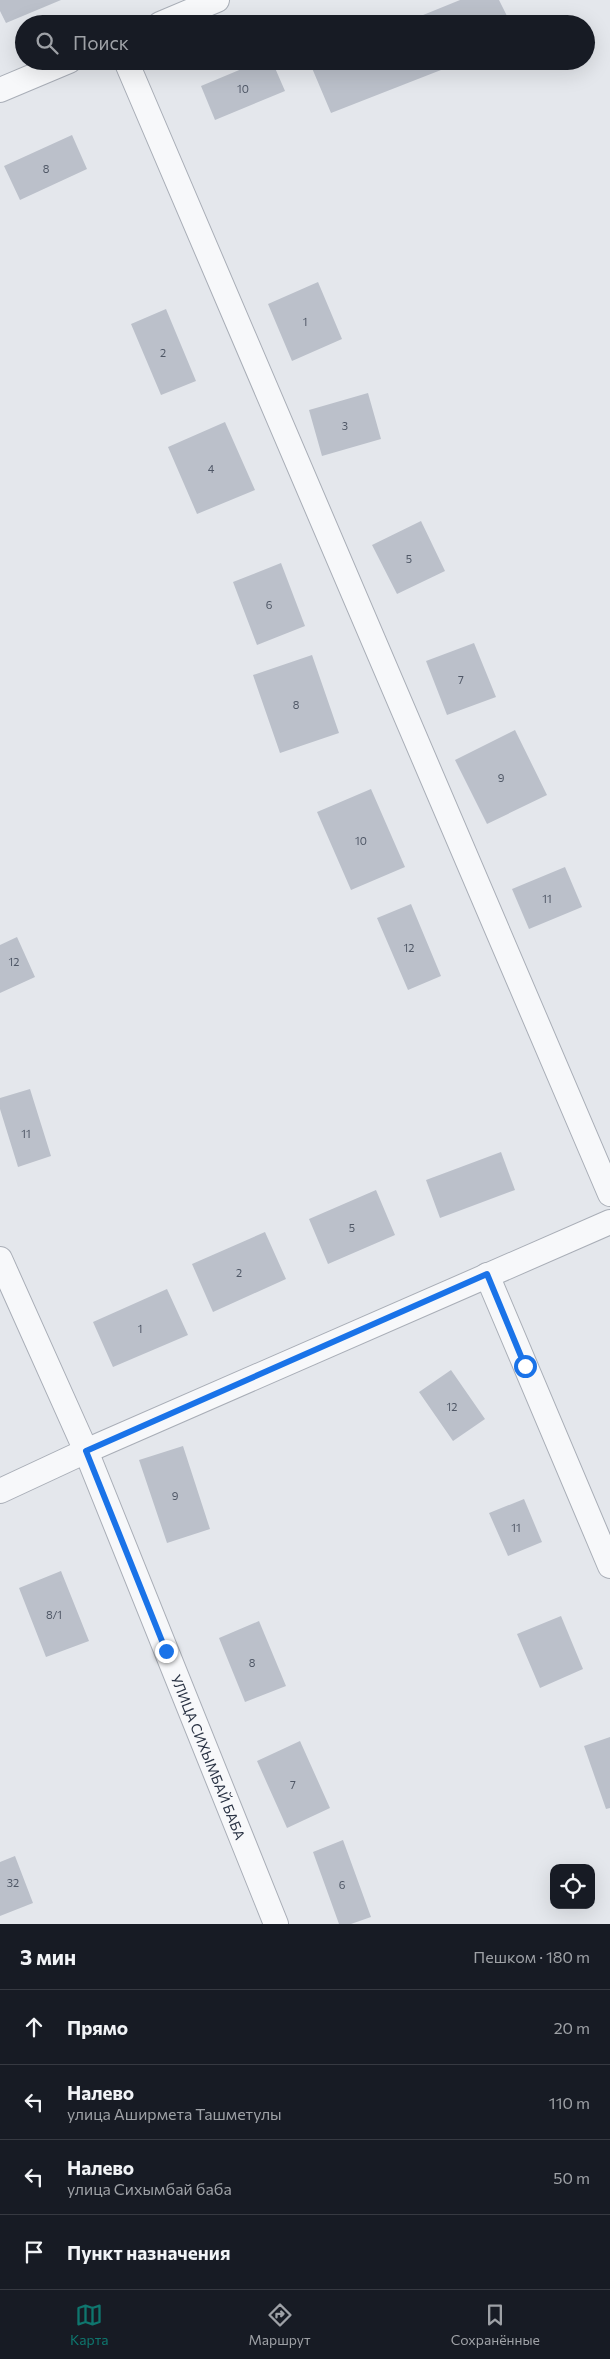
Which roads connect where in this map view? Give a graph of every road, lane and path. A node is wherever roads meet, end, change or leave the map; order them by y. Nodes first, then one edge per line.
1 (217, 0) edge
2 (181, 15) edge
3 (48, 70) edge
4 (130, 70) edge
5 (0, 90) edge
6 (610, 1194) edge
7 (610, 1222) edge
8 (0, 1259) edge
9 (487, 1274) junction
10 (86, 1451) junction
11 (0, 1491) edge
12 (610, 1566) edge
13 (276, 1924) edge

1 - 2 street
3 - 5 street
4 - 6 street
7 - 9 street
8 - 10 street, УЛИЦА СИХЫМБАЙ БАБА
9 - 10 street
9 - 12 street
10 - 11 street
10 - 13 street, УЛИЦА СИХЫМБАЙ БАБА

